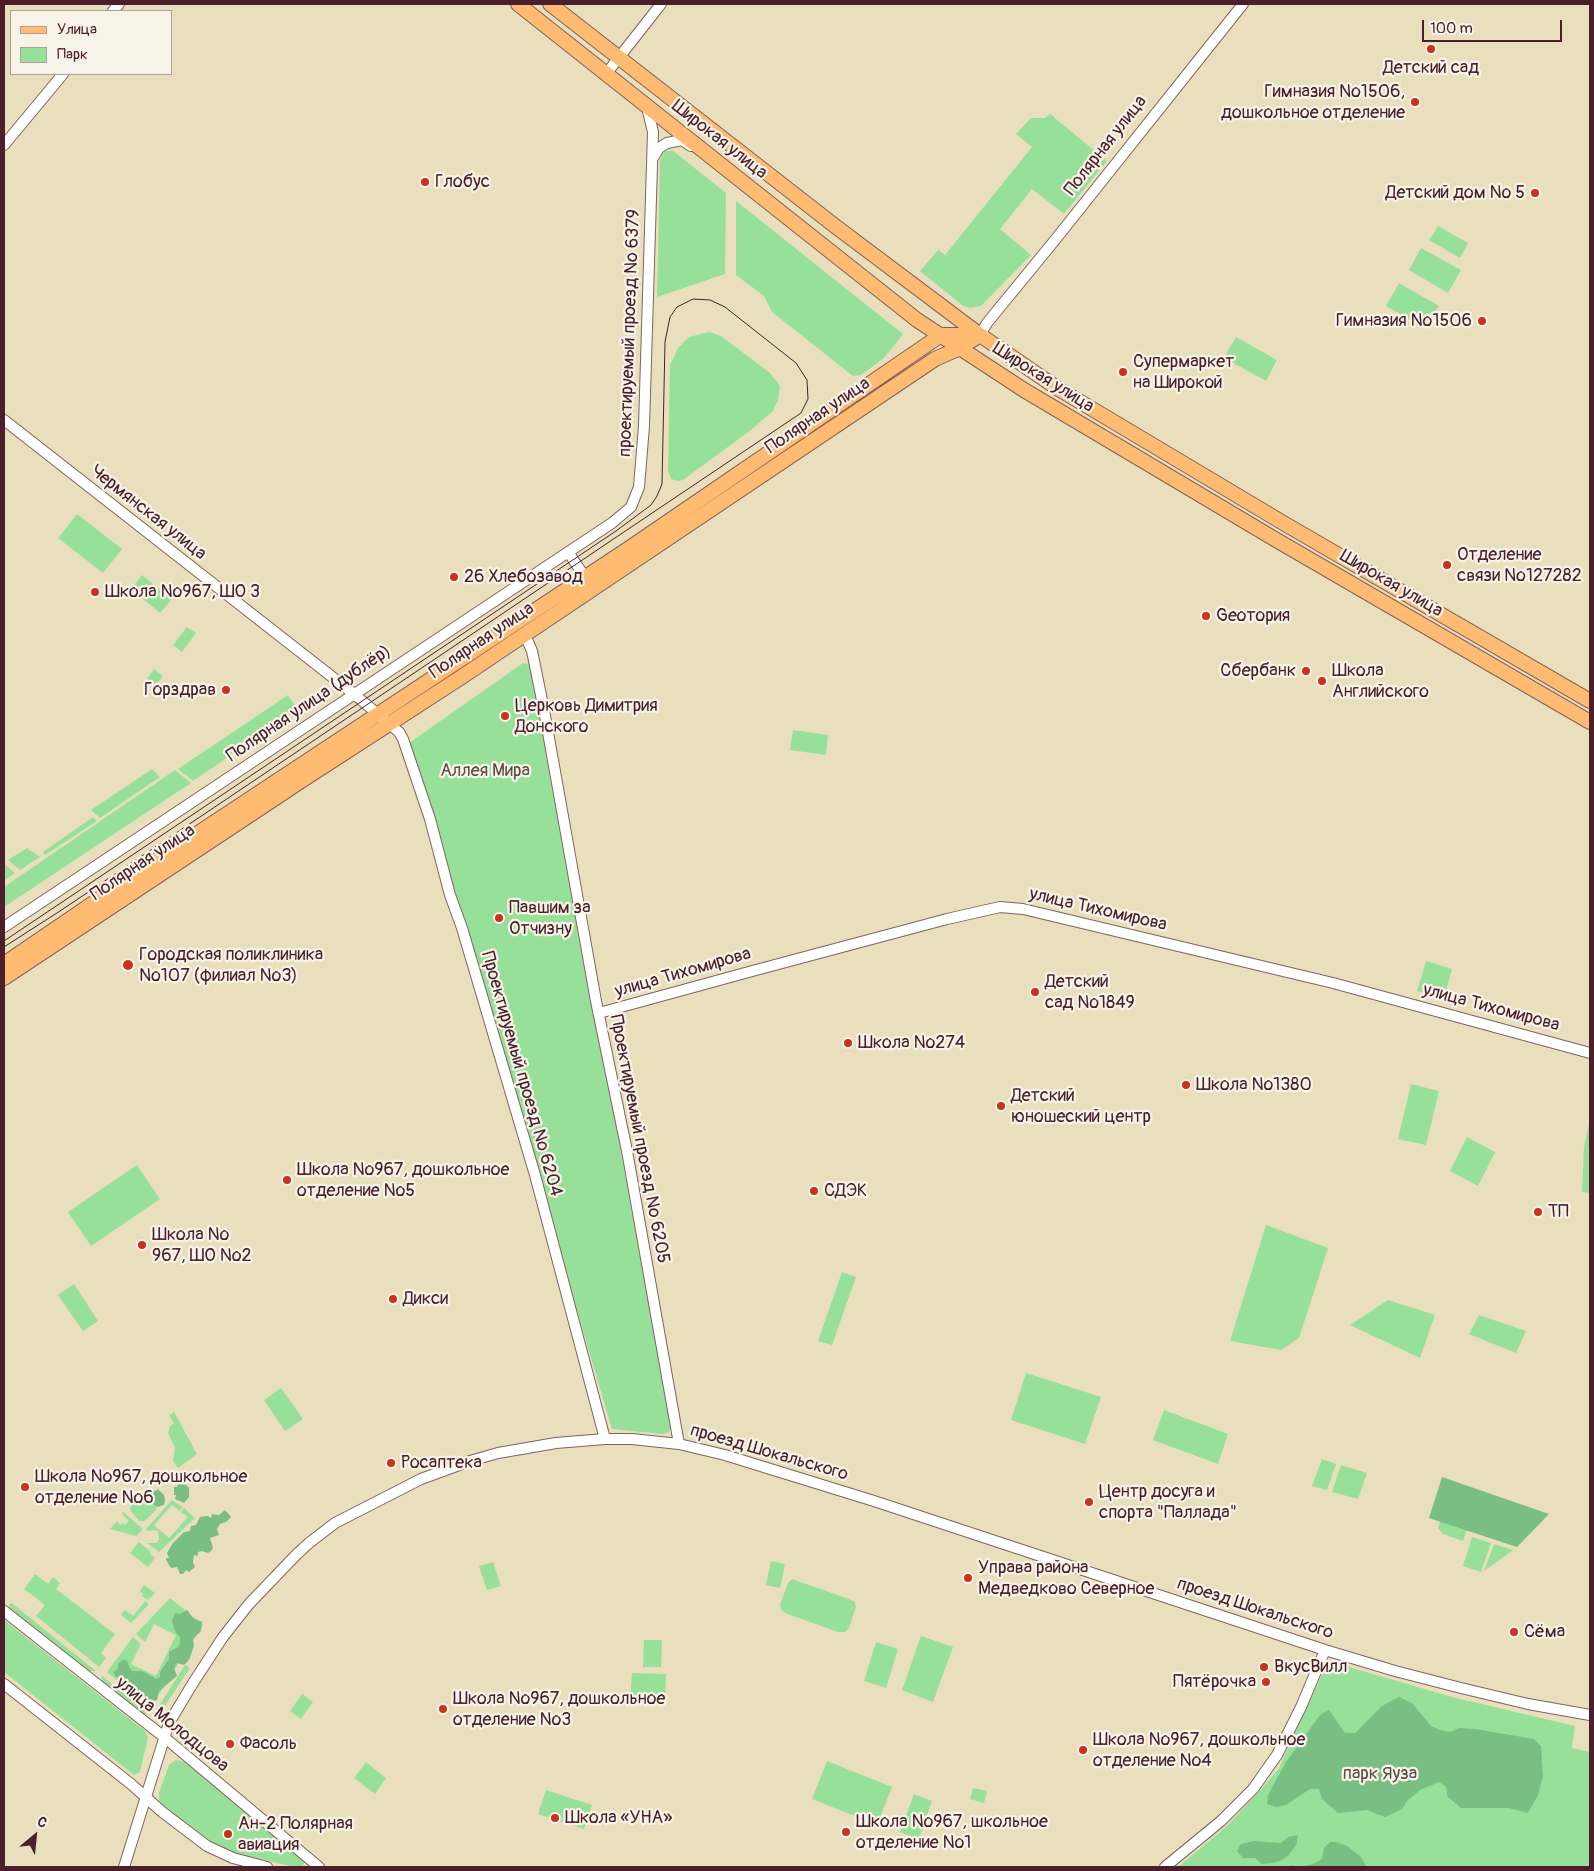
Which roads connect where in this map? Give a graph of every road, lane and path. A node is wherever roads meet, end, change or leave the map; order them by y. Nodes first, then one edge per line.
1 (518, 4) edge
2 (550, 4) edge
3 (661, 4) edge
4 (1243, 4) edge
5 (619, 58) junction
6 (606, 74) junction
7 (62, 75) edge
8 (647, 107) junction
9 (4, 145) edge
10 (706, 154) junction
11 (652, 159) junction
12 (941, 335) junction
13 (980, 335) junction
14 (960, 348) junction
15 (4, 420) edge
16 (631, 507) joint
17 (568, 552) junction
18 (585, 577) junction
19 (1405, 593) junction
20 (1396, 609) junction
21 (1452, 621) junction
22 (525, 635) junction
23 (1444, 636) junction
24 (354, 694) junction
25 (1590, 701) edge
26 (378, 714) junction
27 (1590, 722) edge
28 (391, 724) junction
29 (4, 928) edge
30 (4, 964) edge
31 (4, 978) edge
32 (598, 1014) junction
33 (1590, 1053) edge
34 (605, 1439) junction
35 (679, 1444) junction
36 (4, 1611) edge
37 (1325, 1650) junction
38 (4, 1684) edge
39 (1590, 1715) edge
40 (164, 1737) junction
41 (146, 1796) junction
42 (305, 1856) junction
43 (124, 1867) edge
44 (267, 1867) edge
45 (306, 1867) edge
46 (319, 1867) edge
47 (1165, 1867) edge

1 - 6 main road, Широкая улица
2 - 5 main road, Широкая улица
3 - 5 street
4 - 13 street, Полярная улица
5 - 6 street
5 - 13 main road, Широкая улица
6 - 8 main road, Широкая улица
7 - 9 street
8 - 10 main road, Широкая улица
8 - 11 street, проектируемый проезд № 6379
10 - 11 street
10 - 12 main road, Широкая улица
11 - 16 street, проектируемый проезд № 6379
12 - 13 main road
12 - 14 main road, Широкая улица
12 - 18 main road, Полярная улица
13 - 14 main road, Полярная улица
13 - 19 main road, Широкая улица
14 - 20 main road, Широкая улица
14 - 22 main road, Полярная улица
15 - 24 street, Чермянская улица
16 - 17 street, Полярная улица (дублёр)
17 - 18 street
17 - 24 street, Полярная улица (дублёр)
18 - 26 main road, Полярная улица
19 - 20 street
19 - 21 main road, Широкая улица
20 - 23 main road, Широкая улица
21 - 23 street
21 - 25 main road, Широкая улица
22 - 28 main road, Полярная улица
22 - 32 street, Проектируемый проезд № 6205
23 - 27 main road, Широкая улица
24 - 26 street, Чермянская улица
24 - 29 street, Полярная улица (дублёр)
26 - 28 street, Чермянская улица
26 - 30 main road, Полярная улица
28 - 31 main road, Полярная улица
28 - 34 street, Проектируемый проезд № 6204
32 - 33 street, улица Тихомирова
32 - 35 street, Проектируемый проезд № 6205
34 - 35 street, проезд Шокальского
34 - 40 street, проезд Шокальского
35 - 37 street, проезд Шокальского
36 - 40 street, улица Молодцова
37 - 39 street, проезд Шокальского
37 - 47 street
38 - 41 street
40 - 41 street, проезд Шокальского
40 - 42 street, улица Молодцова
41 - 43 street, проезд Шокальского
41 - 44 street
42 - 45 street
42 - 46 street, улица Молодцова

